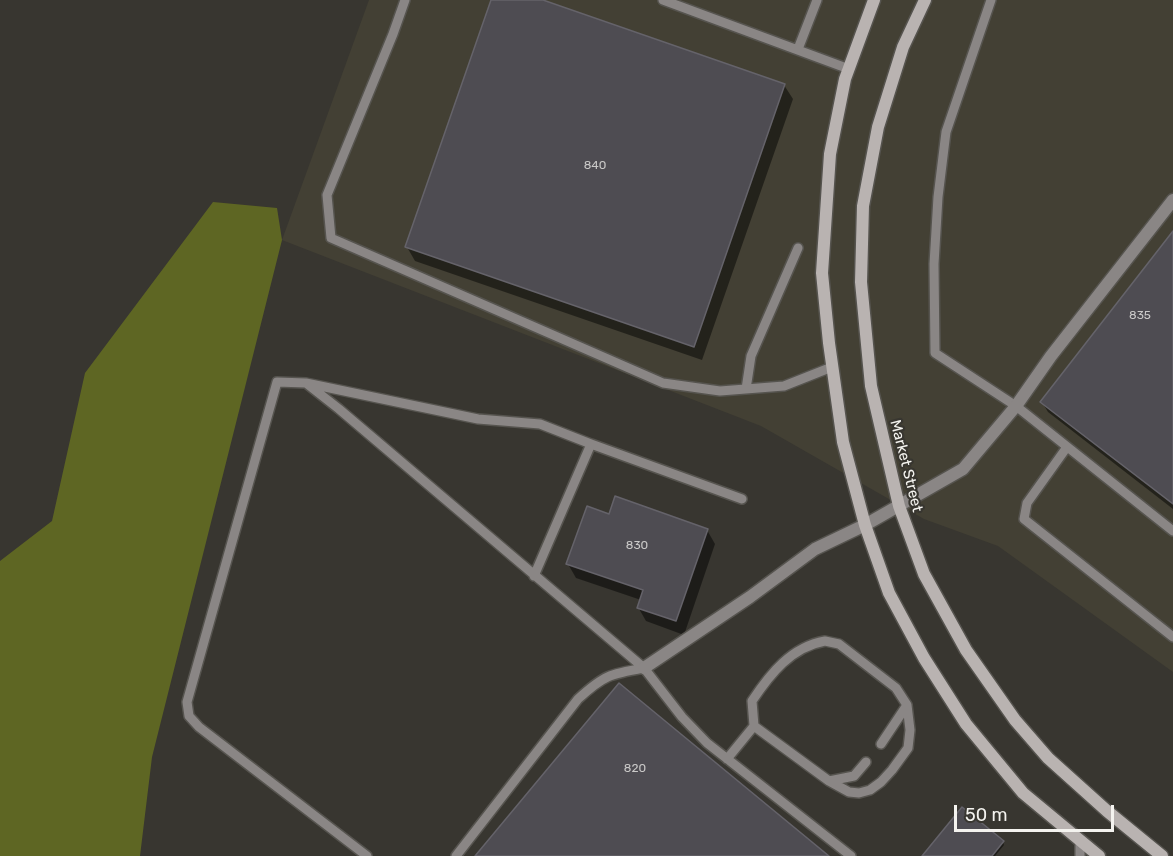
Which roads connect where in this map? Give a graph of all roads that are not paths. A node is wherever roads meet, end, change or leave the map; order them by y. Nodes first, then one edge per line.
1 (405, 0) edge
2 (663, 0) edge
3 (817, 0) edge
4 (874, 0) edge
5 (925, 0) edge
6 (991, 0) edge
7 (798, 49) junction
8 (849, 69) junction
9 (1173, 200) edge
10 (798, 248) dead end
11 (832, 367) junction
12 (306, 383) junction
13 (746, 389) junction
14 (1016, 406) junction
15 (591, 444) junction
16 (1067, 447) junction
17 (742, 499) dead end
18 (899, 506) junction
19 (865, 525) junction
20 (1173, 531) edge
21 (534, 576) junction
22 (1173, 637) edge
23 (644, 668) junction
24 (907, 705) junction
25 (754, 726) junction
26 (880, 744) dead end
27 (727, 759) junction
28 (866, 762) dead end
29 (829, 781) junction
30 (1080, 841) junction
31 (368, 856) edge
32 (456, 856) edge
33 (851, 856) edge
34 (1080, 856) edge
35 (1099, 856) edge
36 (1162, 856) edge

1 - 13 lane
2 - 7 lane
3 - 7 lane
4 - 8 street
5 - 18 street, Market Street
6 - 14 lane
7 - 8 lane
8 - 11 street
9 - 14 street
10 - 13 lane
11 - 13 lane
11 - 19 street
12 - 15 lane
12 - 21 lane
12 - 31 lane
14 - 16 lane
14 - 18 street
15 - 17 lane
15 - 21 lane
16 - 20 lane
16 - 22 lane
18 - 19 street
18 - 36 street, Market Street
19 - 23 street
19 - 30 street
21 - 23 lane
23 - 27 lane
23 - 32 lane
24 - 25 lane
24 - 26 lane
24 - 29 lane
25 - 27 lane
25 - 29 lane
27 - 33 lane
28 - 29 lane
30 - 34 lane
30 - 35 street

